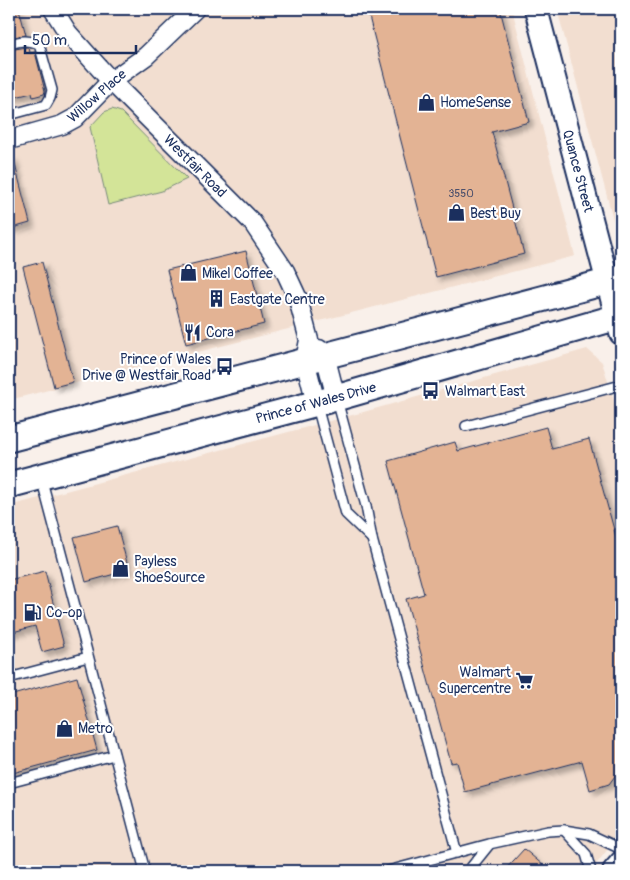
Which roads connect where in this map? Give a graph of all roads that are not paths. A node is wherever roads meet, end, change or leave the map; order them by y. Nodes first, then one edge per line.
1 (53, 9) edge
2 (195, 9) edge
3 (536, 9) edge
4 (9, 44) edge
5 (111, 82) junction
6 (9, 116) edge
7 (9, 140) edge
8 (615, 280) edge
9 (620, 322) edge
10 (313, 352) junction
11 (621, 385) edge
12 (326, 400) junction
13 (466, 426) dead end
14 (9, 439) edge
15 (41, 477) junction
16 (9, 485) edge
17 (372, 539) junction
18 (88, 657) junction
19 (9, 678) edge
20 (114, 755) junction
21 (9, 783) edge
22 (564, 830) junction
23 (489, 844) junction
24 (621, 849) edge
25 (457, 853) junction
26 (621, 863) edge
27 (145, 871) edge
28 (388, 871) edge
29 (468, 871) edge
30 (591, 871) edge
31 (614, 871) edge

1 - 5 street, Westfair Road
2 - 5 street, Willow Place
3 - 8 street, Quance Street
4 - 6 lane
5 - 7 street, Willow Place
5 - 10 street, Westfair Road
8 - 9 street, Quance Street
8 - 10 main road
9 - 12 main road, Prince of Wales Drive
10 - 12 street, Westfair Road
10 - 14 main road
11 - 13 lane
12 - 15 main road, Prince of Wales Drive
12 - 17 lane
12 - 17 lane
15 - 16 main road, Prince of Wales Drive
15 - 18 lane
17 - 25 lane
18 - 19 lane
18 - 20 lane
20 - 21 lane
20 - 27 lane
22 - 23 lane
22 - 24 lane
22 - 30 lane
23 - 25 lane
23 - 29 lane
25 - 28 lane
26 - 31 street

